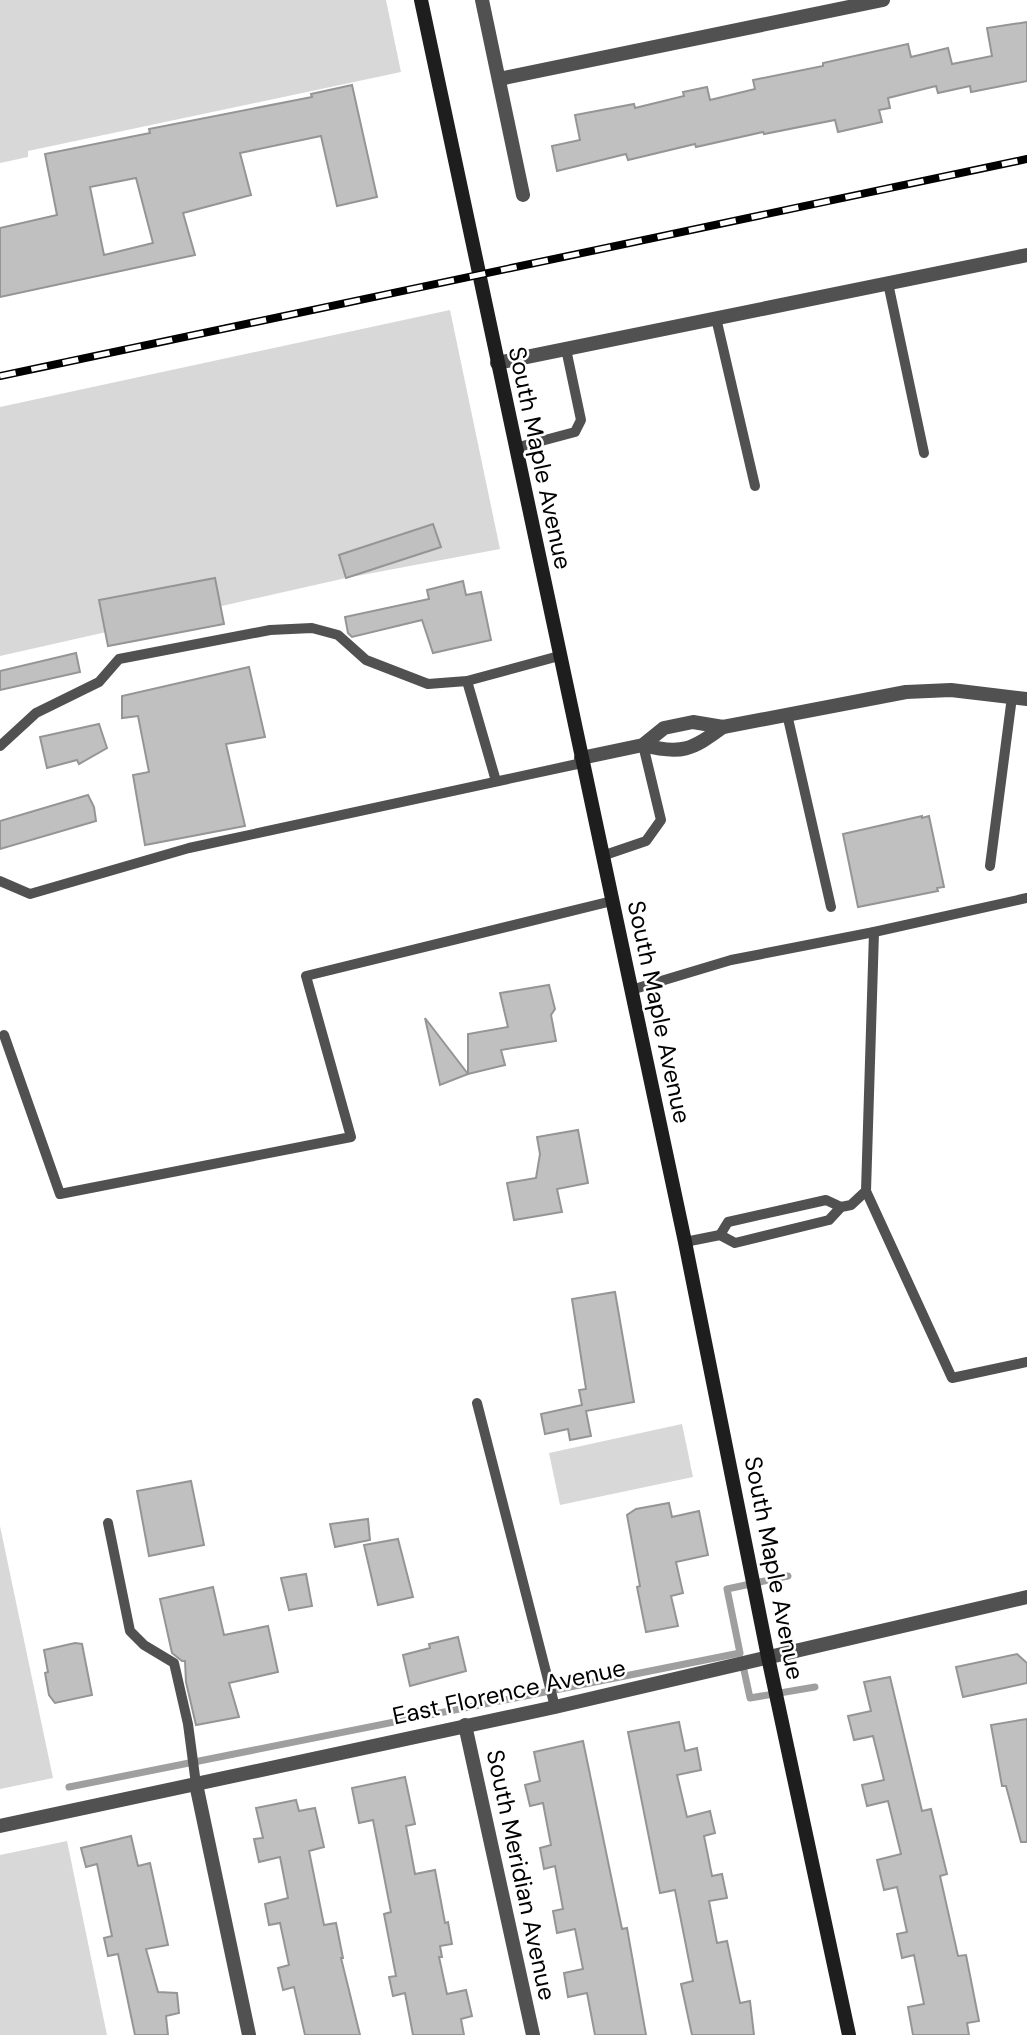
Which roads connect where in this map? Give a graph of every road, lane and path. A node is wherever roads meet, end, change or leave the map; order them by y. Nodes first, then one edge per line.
1 (421, 0) edge
2 (482, 0) edge
3 (883, 0) edge
4 (499, 79) junction
5 (523, 195) dead end
6 (1027, 255) edge
7 (888, 283) junction
8 (716, 318) junction
9 (566, 349) junction
10 (497, 363) junction
11 (515, 448) junction
12 (923, 453) dead end
13 (755, 486) dead end
14 (559, 656) junction
15 (467, 681) junction
16 (1012, 697) junction
17 (1027, 699) edge
18 (787, 714) junction
19 (723, 727) junction
20 (643, 745) junction
21 (0, 746) edge
22 (582, 761) junction
23 (496, 781) junction
24 (602, 856) junction
25 (990, 866) dead end
26 (0, 881) edge
27 (1027, 898) edge
28 (612, 901) junction
29 (831, 906) dead end
30 (874, 932) junction
31 (631, 990) junction
32 (4, 1035) dead end
33 (866, 1191) junction
34 (841, 1207) junction
35 (720, 1235) junction
36 (685, 1242) junction
37 (1027, 1362) edge
38 (477, 1403) dead end
39 (108, 1523) dead end
40 (1027, 1597) edge
41 (768, 1657) junction
42 (555, 1707) junction
43 (465, 1725) junction
44 (196, 1784) junction
45 (0, 1826) edge
46 (249, 2035) edge
47 (533, 2035) edge
48 (849, 2035) edge

1 - 10 main road, South Maple Avenue
2 - 4 street
3 - 4 street
4 - 5 street
6 - 7 street
7 - 8 street
7 - 12 lane
8 - 9 street
8 - 13 lane
9 - 10 street
9 - 11 lane
10 - 11 main road, South Maple Avenue
11 - 14 main road, South Maple Avenue
14 - 15 lane
14 - 22 main road, South Maple Avenue
15 - 21 lane
15 - 23 lane
16 - 17 street
16 - 18 street
16 - 25 lane
18 - 19 street
18 - 29 lane
19 - 20 street
19 - 20 street
20 - 22 street
20 - 24 lane
22 - 23 lane
22 - 24 main road, South Maple Avenue
23 - 26 lane
24 - 28 main road, South Maple Avenue
27 - 30 lane
28 - 31 main road, South Maple Avenue
28 - 32 lane
30 - 31 lane
30 - 33 lane
31 - 36 main road, South Maple Avenue
33 - 34 lane
33 - 37 lane
34 - 35 lane
34 - 35 lane
35 - 36 lane
36 - 41 main road, South Maple Avenue
38 - 42 lane
39 - 44 lane
40 - 41 street, East Florence Avenue
41 - 42 street, East Florence Avenue
41 - 48 main road, South Maple Avenue
42 - 43 street, East Florence Avenue
43 - 44 street, East Florence Avenue
43 - 47 street, South Meridian Avenue
44 - 45 street, East Florence Avenue
44 - 46 street

